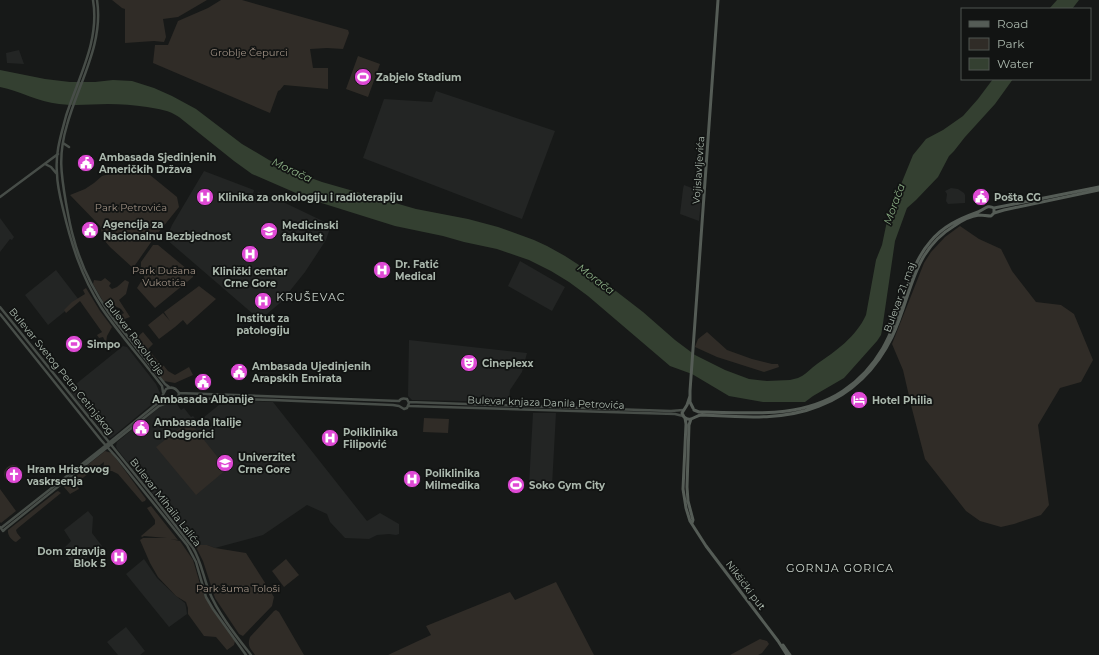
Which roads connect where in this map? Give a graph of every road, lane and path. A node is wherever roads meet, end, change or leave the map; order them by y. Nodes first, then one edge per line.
1 (93, 0) edge
2 (97, 0) edge
3 (718, 0) edge
4 (94, 41) junction
5 (70, 112) junction
6 (63, 142) junction
7 (69, 147) dead end
8 (61, 151) junction
9 (57, 154) junction
10 (44, 164) junction
11 (56, 173) junction
12 (1099, 188) edge
13 (0, 197) edge
14 (994, 208) junction
15 (985, 209) junction
16 (994, 213) junction
17 (986, 216) junction
18 (0, 307) edge
19 (0, 314) edge
20 (169, 388) junction
21 (178, 393) junction
22 (163, 394) junction
23 (690, 396) junction
24 (177, 400) junction
25 (399, 401) junction
26 (409, 402) junction
27 (168, 403) junction
28 (399, 406) junction
29 (409, 406) junction
30 (684, 409) junction
31 (694, 409) junction
32 (753, 415) junction
33 (684, 417) junction
34 (693, 418) junction
35 (110, 444) junction
36 (106, 447) junction
37 (692, 523) junction
38 (0, 527) edge
39 (246, 655) edge
40 (251, 655) edge
41 (789, 655) edge

1 - 4 main road
2 - 4 main road
3 - 23 main road, Vojislavljevića
4 - 5 main road
5 - 6 main road, Bulevar Revolucije
5 - 9 main road, Bulevar Revolucije
6 - 7 main road
6 - 8 main road, Bulevar Revolucije
8 - 9 main road
8 - 20 main road, Bulevar Revolucije
9 - 10 main road
9 - 11 main road, Bulevar Revolucije
10 - 11 main road
10 - 13 main road
11 - 22 main road, Bulevar Revolucije
12 - 14 main road, Bulevar 21. maj
12 - 16 main road, Bulevar 21. maj
14 - 15 main road, Bulevar 21. maj
14 - 16 main road
15 - 17 main road
15 - 32 main road, Bulevar 21. maj
16 - 17 main road, Bulevar 21. maj
17 - 32 main road, Bulevar 21. maj
18 - 35 main road, Bulevar Svetog Petra Cetinjskog
19 - 36 main road, Bulevar Svetog Petra Cetinjskog
20 - 21 main road
20 - 22 main road
21 - 24 main road
21 - 25 main road, Bulevar knjaza Danila Petrovića
22 - 27 main road
22 - 35 main road
23 - 30 main road
23 - 31 main road
24 - 27 main road
24 - 28 main road, Bulevar knjaza Danila Petrovića
25 - 26 main road, Bulevar knjaza Danila Petrovića
25 - 28 main road
26 - 29 main road
26 - 30 main road, Bulevar knjaza Danila Petrovića
27 - 35 main road
28 - 29 main road, Bulevar knjaza Danila Petrovića
29 - 33 main road, Bulevar knjaza Danila Petrovića
30 - 31 main road
30 - 33 main road
31 - 32 main road, Bulevar 21. maj
31 - 34 main road
32 - 34 main road, Bulevar 21. maj
33 - 34 main road
33 - 37 main road, Nikšićki put
34 - 37 main road, Nikšićki put
35 - 36 main road
35 - 40 main road, Bulevar Mihaila Lalića
36 - 38 main road
36 - 38 main road
36 - 39 main road, Bulevar Mihaila Lalića
37 - 41 main road, Nikšićki put

